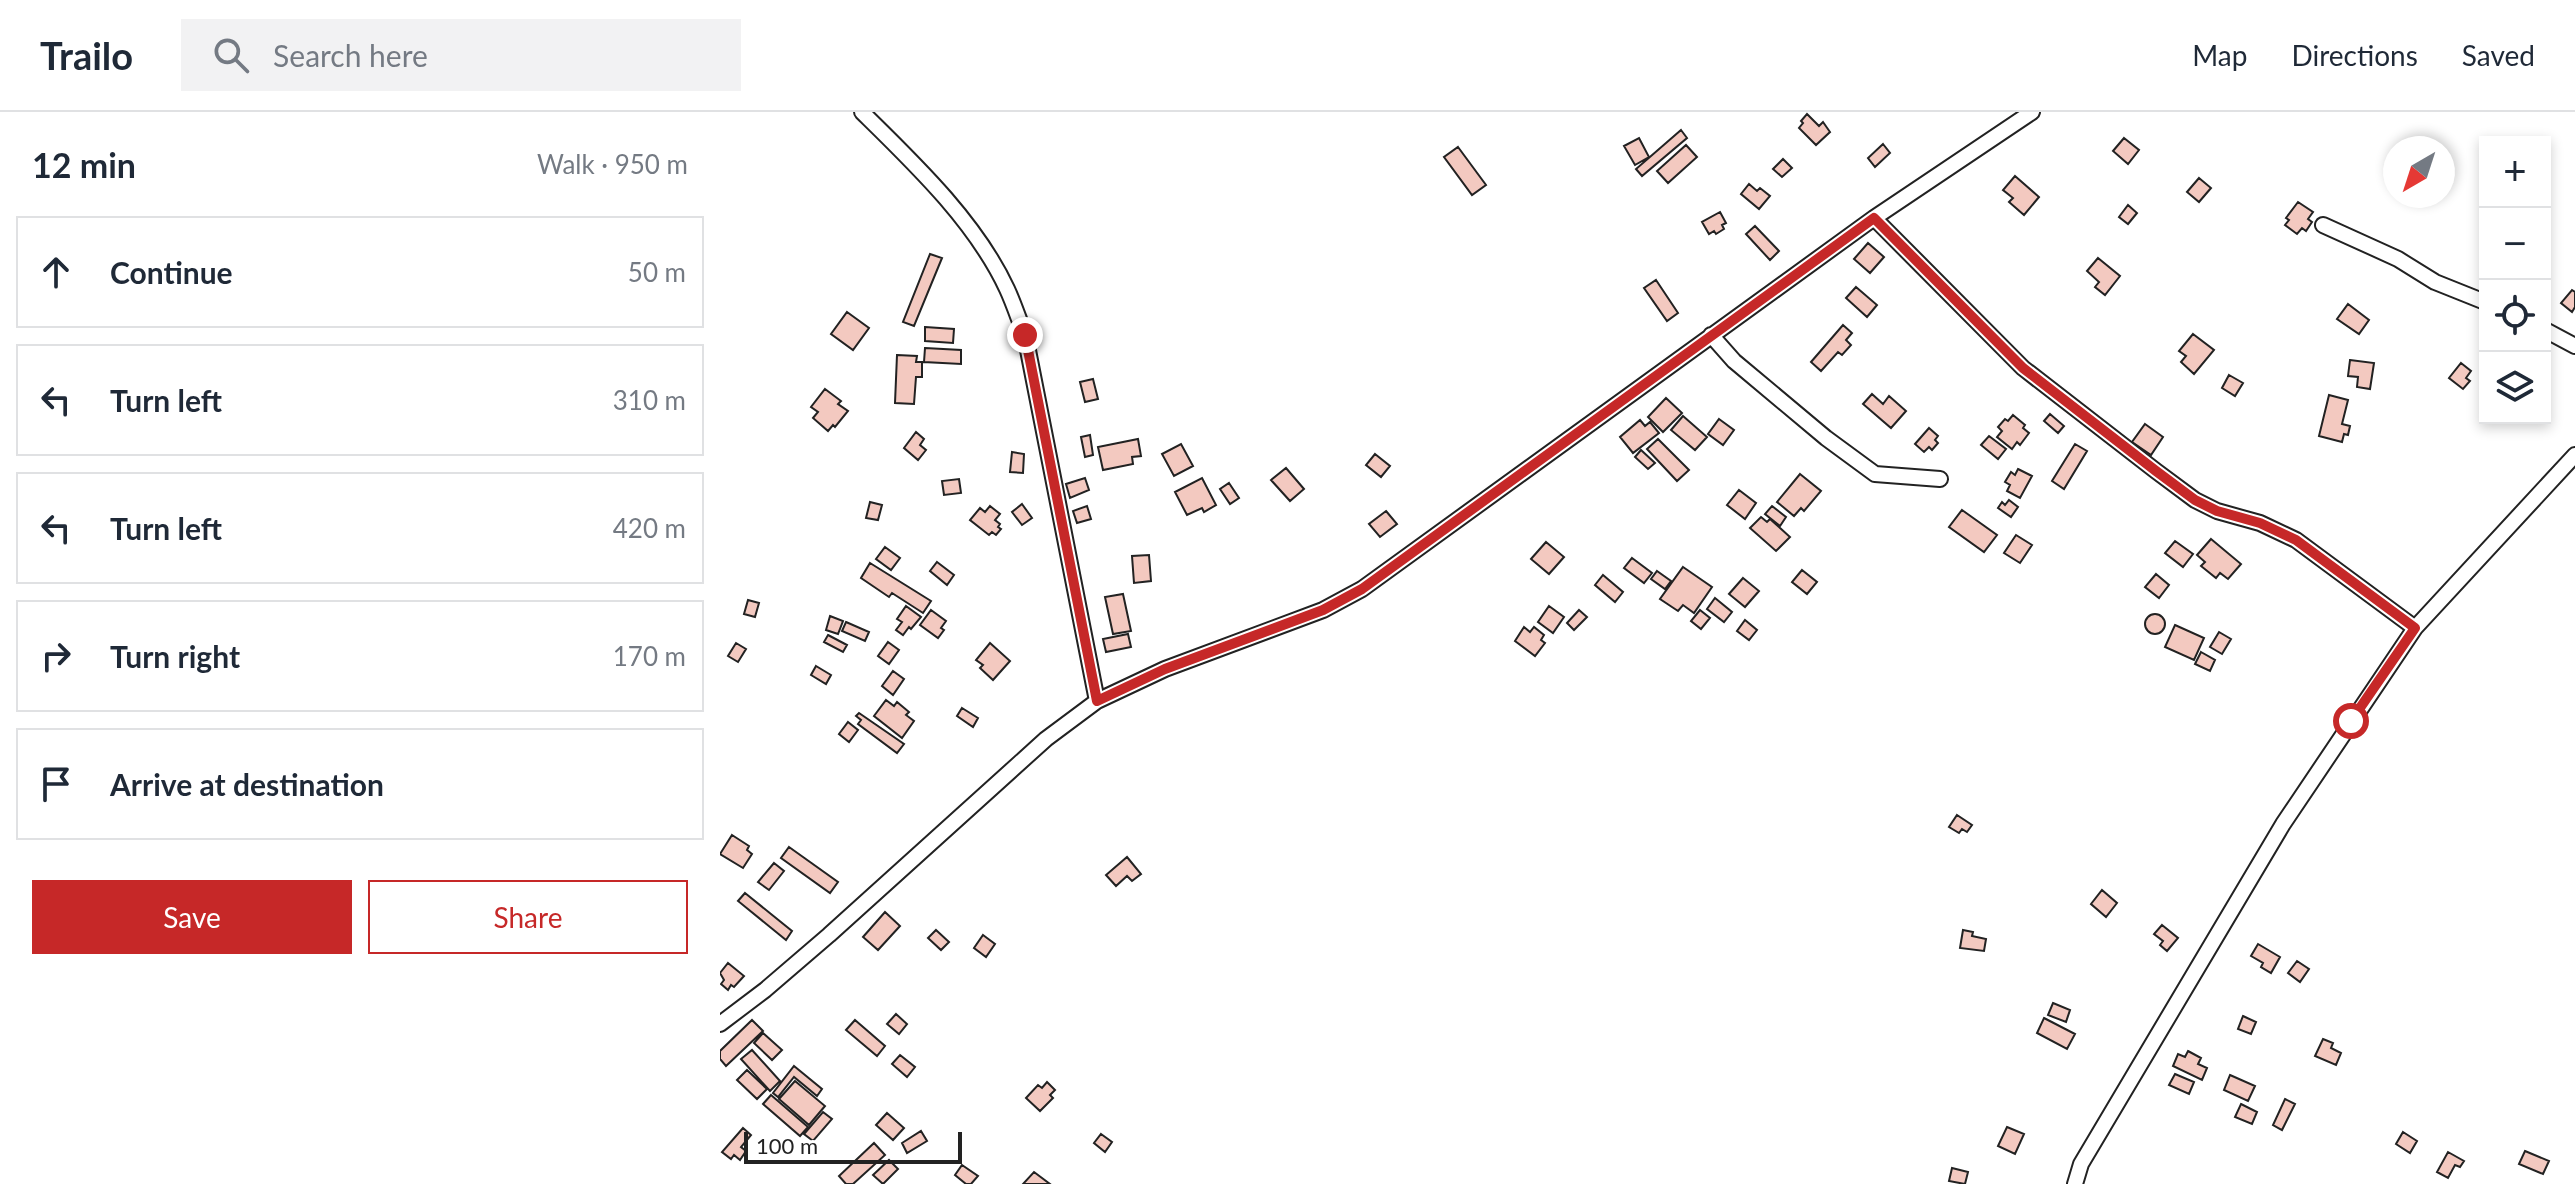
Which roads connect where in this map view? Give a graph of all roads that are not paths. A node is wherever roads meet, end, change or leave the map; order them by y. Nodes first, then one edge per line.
1 (862, 112) edge
2 (2032, 112) edge
3 (1874, 218) junction
4 (2323, 225) dead end
5 (2479, 300) edge
6 (2551, 333) edge
7 (1711, 335) junction
8 (2575, 346) edge
9 (2575, 455) edge
10 (1940, 479) dead end
11 (2415, 628) junction
12 (1097, 701) junction
13 (720, 1024) edge
14 (2075, 1184) edge

1 - 12 street
2 - 3 street
3 - 7 street
3 - 11 street
4 - 5 street
6 - 8 street
7 - 10 street
7 - 12 street
9 - 11 street
11 - 14 street
12 - 13 street

